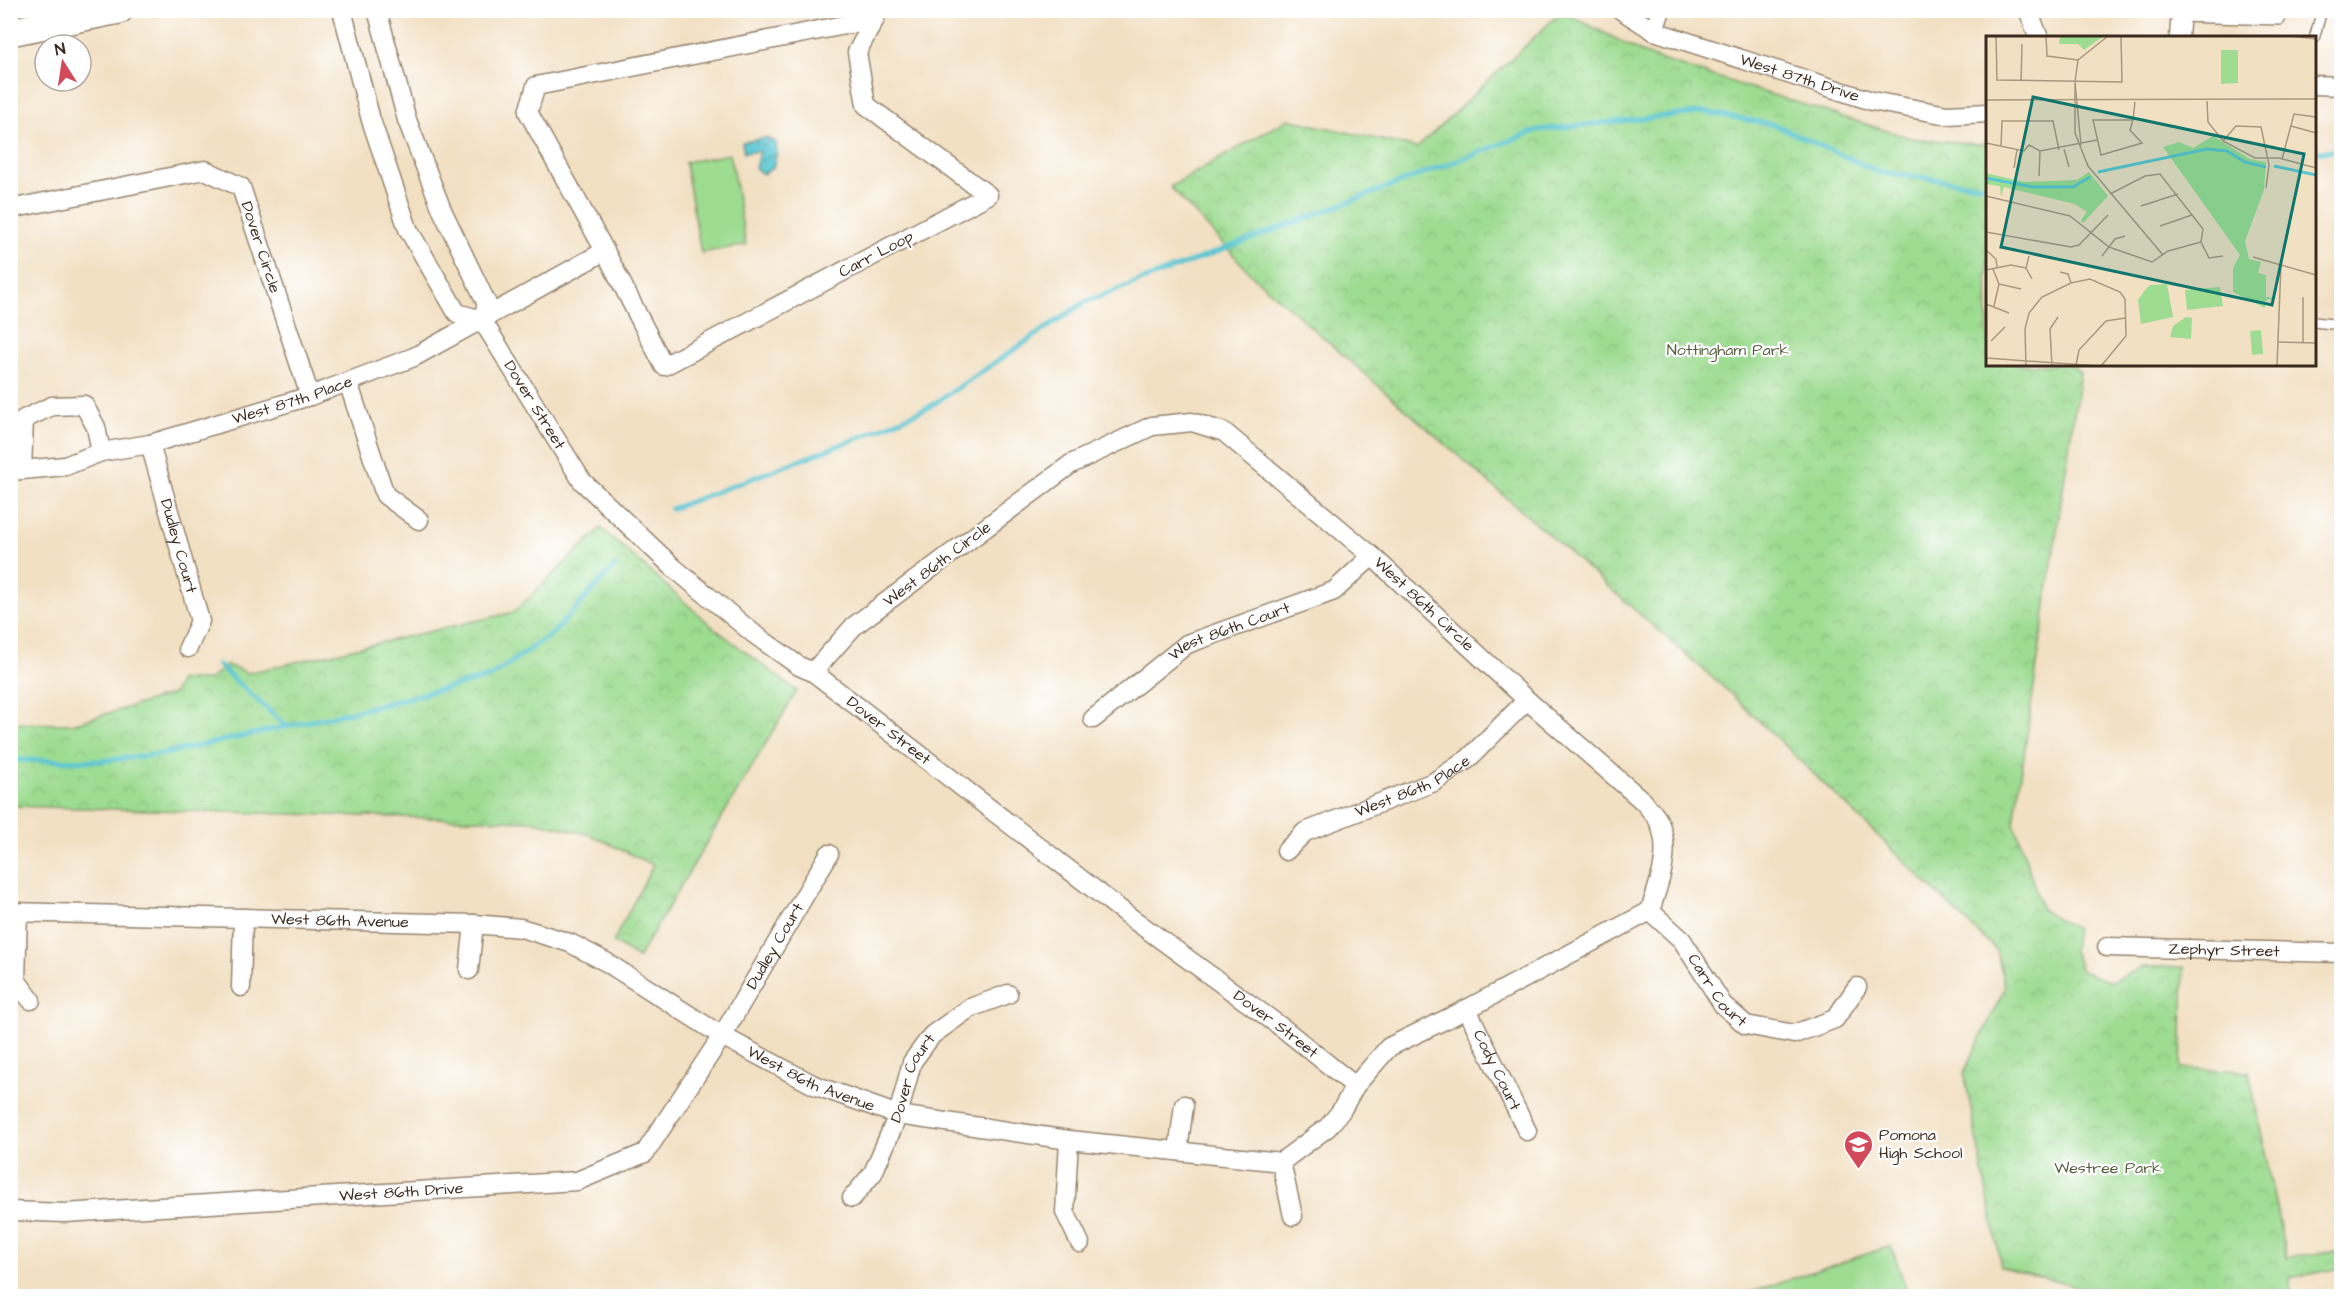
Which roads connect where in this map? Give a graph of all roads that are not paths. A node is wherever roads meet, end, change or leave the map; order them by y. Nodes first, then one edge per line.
1 (119, 10) edge
2 (342, 10) edge
3 (377, 10) edge
4 (1621, 10) edge
5 (1661, 10) edge
6 (2028, 10) edge
7 (2322, 10) edge
8 (874, 13) edge
9 (2181, 14) edge
10 (2280, 20) dead end
11 (1654, 31) junction
12 (10, 32) edge
13 (2038, 36) edge
14 (2179, 36) edge
15 (2315, 36) edge
16 (2316, 85) edge
17 (2342, 86) edge
18 (1986, 113) edge
19 (10, 209) edge
20 (605, 251) junction
21 (478, 322) junction
22 (2316, 322) edge
23 (2342, 325) edge
24 (348, 382) junction
25 (310, 396) junction
26 (150, 444) junction
27 (101, 452) junction
28 (16, 470) edge
29 (419, 520) dead end
30 (1372, 556) junction
31 (188, 648) dead end
32 (813, 672) junction
33 (1527, 700) junction
34 (1093, 719) dead end
35 (1286, 851) dead end
36 (829, 854) dead end
37 (1650, 912) junction
38 (14, 913) edge
39 (243, 919) junction
40 (474, 924) junction
41 (2107, 947) dead end
42 (2342, 953) edge
43 (469, 970) dead end
44 (242, 987) dead end
45 (1857, 987) dead end
46 (1008, 994) dead end
47 (31, 1000) dead end
48 (1467, 1009) junction
49 (722, 1036) junction
50 (1355, 1086) junction
51 (1184, 1105) dead end
52 (898, 1115) junction
53 (1527, 1131) dead end
54 (1069, 1140) junction
55 (1178, 1151) junction
56 (1281, 1162) junction
57 (852, 1198) dead end
58 (10, 1211) edge
59 (1293, 1216) dead end
60 (1080, 1243) dead end

1 - 12 main road
2 - 21 street
3 - 21 street
4 - 11 street, West 87th Drive
5 - 11 street
6 - 13 street
7 - 15 lane
8 - 20 street, Carr Loop
8 - 20 street, Carr Loop
9 - 10 lane
9 - 14 street
11 - 18 street, West 87th Drive
16 - 17 street
19 - 25 street, Dover Circle
20 - 21 street
21 - 24 street, West 87th Place
21 - 32 street, Dover Street
22 - 23 lane
24 - 25 street, West 87th Place
24 - 29 street
25 - 26 street, West 87th Place
26 - 27 street, West 87th Place
26 - 31 street, Dudley Court
27 - 28 street, West 87th Place
27 - 28 street, West 87th Place
30 - 32 street, West 86th Circle
30 - 33 street, West 86th Circle
30 - 34 street, West 86th Court
32 - 50 street, Dover Street
33 - 35 street, West 86th Place
33 - 37 street, West 86th Circle
36 - 49 street, Dudley Court
37 - 45 street, Carr Court
37 - 48 street
38 - 39 street, West 86th Avenue
38 - 47 street, West 86th Avenue
39 - 40 street, West 86th Avenue
39 - 44 street
40 - 43 street
40 - 49 street, West 86th Avenue
41 - 42 street, Zephyr Street
46 - 52 street, Dover Court
48 - 50 street
48 - 53 street, Cody Court
49 - 52 street, West 86th Avenue
49 - 58 street, West 86th Drive
50 - 56 street
51 - 55 street
52 - 54 street, West 86th Avenue
52 - 57 street, Dover Court
54 - 55 street, West 86th Avenue
54 - 60 street
55 - 56 street, West 86th Avenue
56 - 59 street

